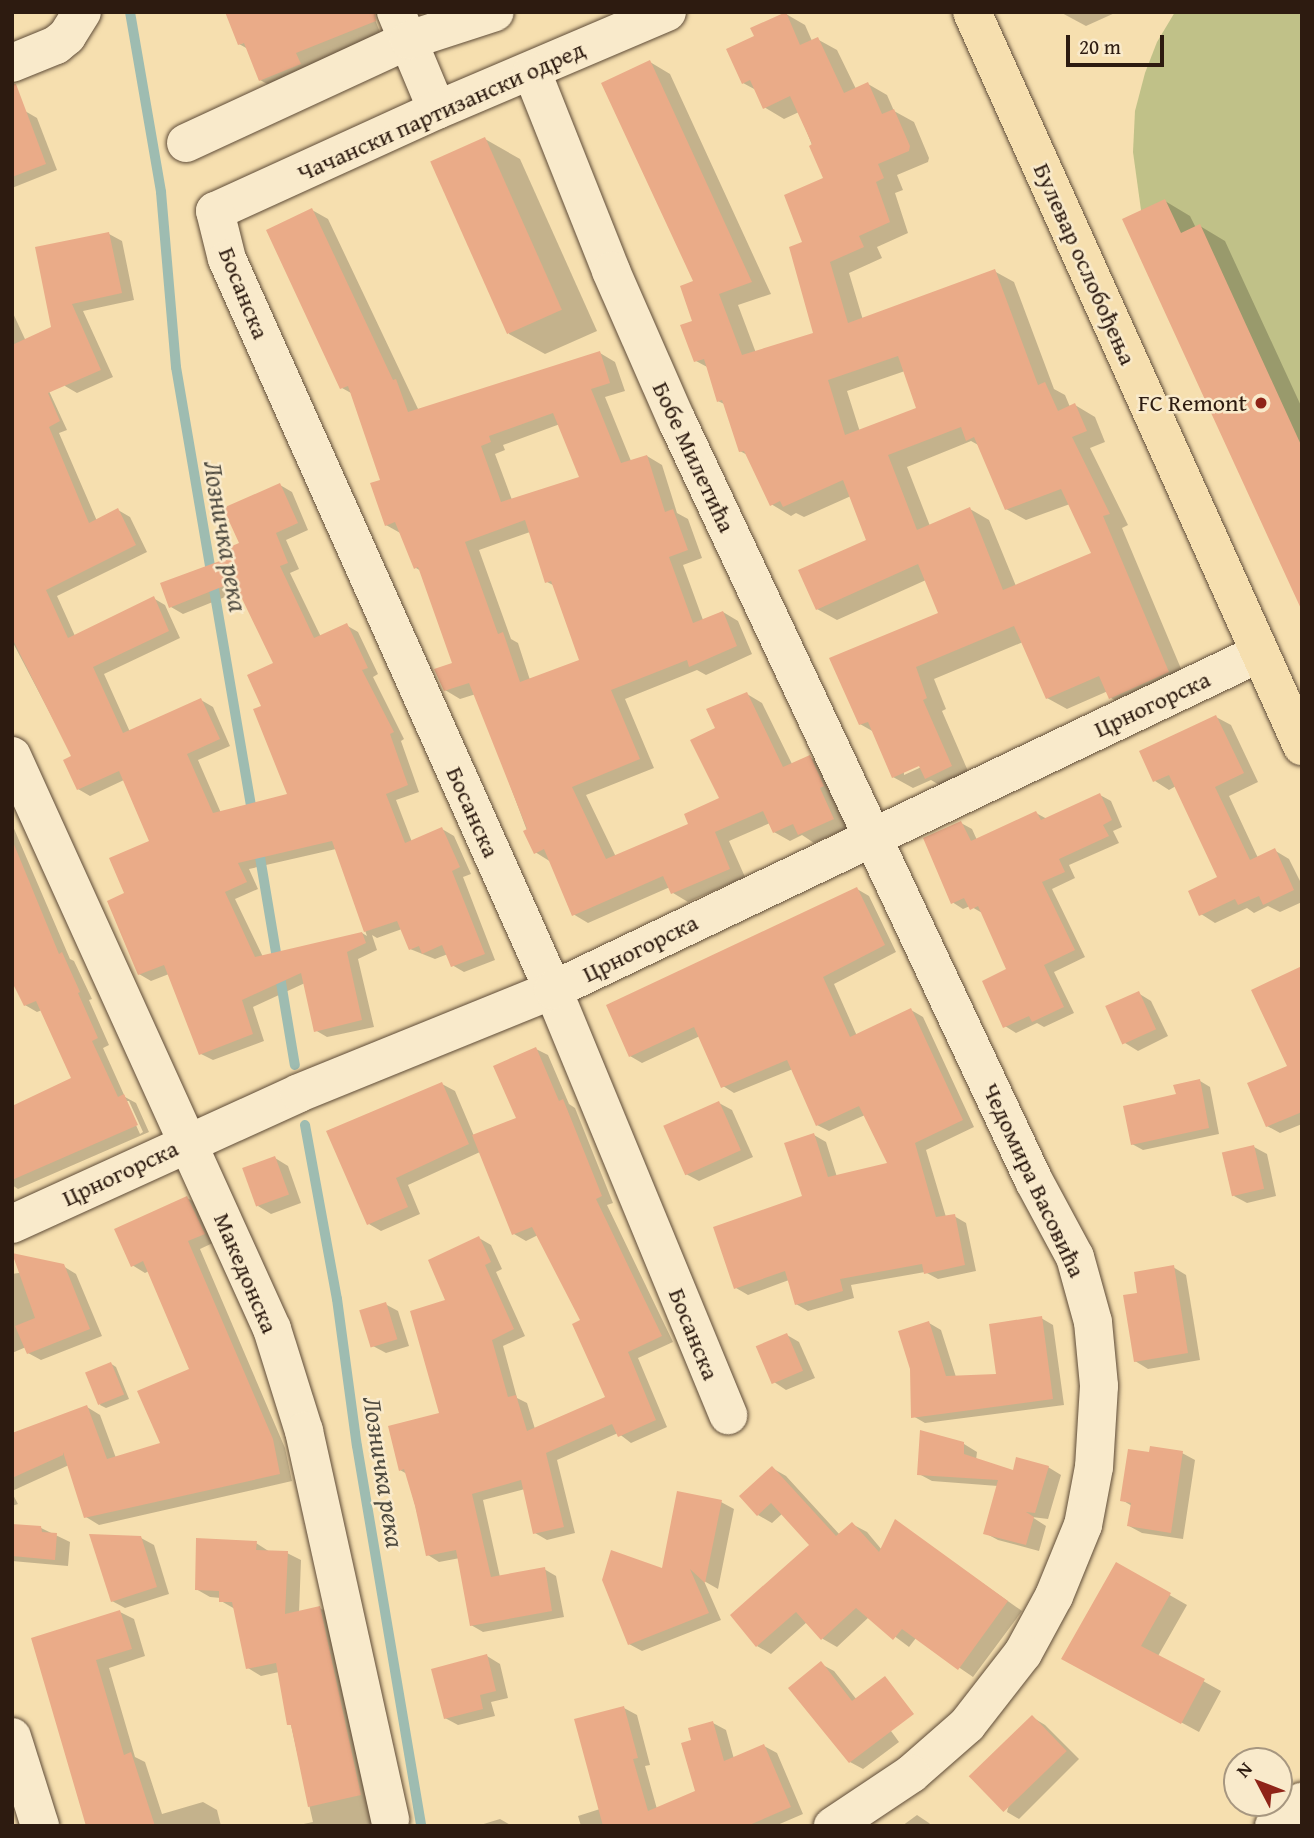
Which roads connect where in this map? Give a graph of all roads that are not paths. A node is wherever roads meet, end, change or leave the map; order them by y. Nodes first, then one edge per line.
1 (82, 12) edge
2 (495, 12) edge
3 (667, 12) edge
4 (972, 12) edge
5 (402, 26) edge
6 (12, 63) edge
7 (532, 72) junction
8 (437, 110) junction
9 (186, 144) dead end
10 (215, 211) joint
11 (1260, 653) junction
12 (1302, 746) edge
13 (12, 756) edge
14 (873, 835) junction
15 (553, 990) junction
16 (189, 1141) junction
17 (12, 1224) edge
18 (728, 1415) dead end
19 (12, 1737) edge
20 (1302, 1802) edge
21 (390, 1820) dead end
22 (40, 1826) edge
23 (833, 1826) edge
24 (1274, 1826) edge

1 - 6 street
2 - 5 street
3 - 7 street, Чачански партизански одред
4 - 11 main road, Булевар ослобођења
5 - 8 street
5 - 9 street
7 - 8 street, Чачански партизански одред
7 - 14 street, Бобе Милетића
8 - 10 street, Чачански партизански одред
10 - 15 street, Босанска
11 - 12 main road, Булевар ослобођења
11 - 14 street, Црногорска
13 - 16 street, Македонска
14 - 15 street, Црногорска
14 - 23 street, Чедомира Васовића
15 - 16 street, Црногорска
15 - 18 street, Босанска
16 - 17 street, Црногорска
16 - 21 street, Македонска
19 - 22 street
20 - 24 street

